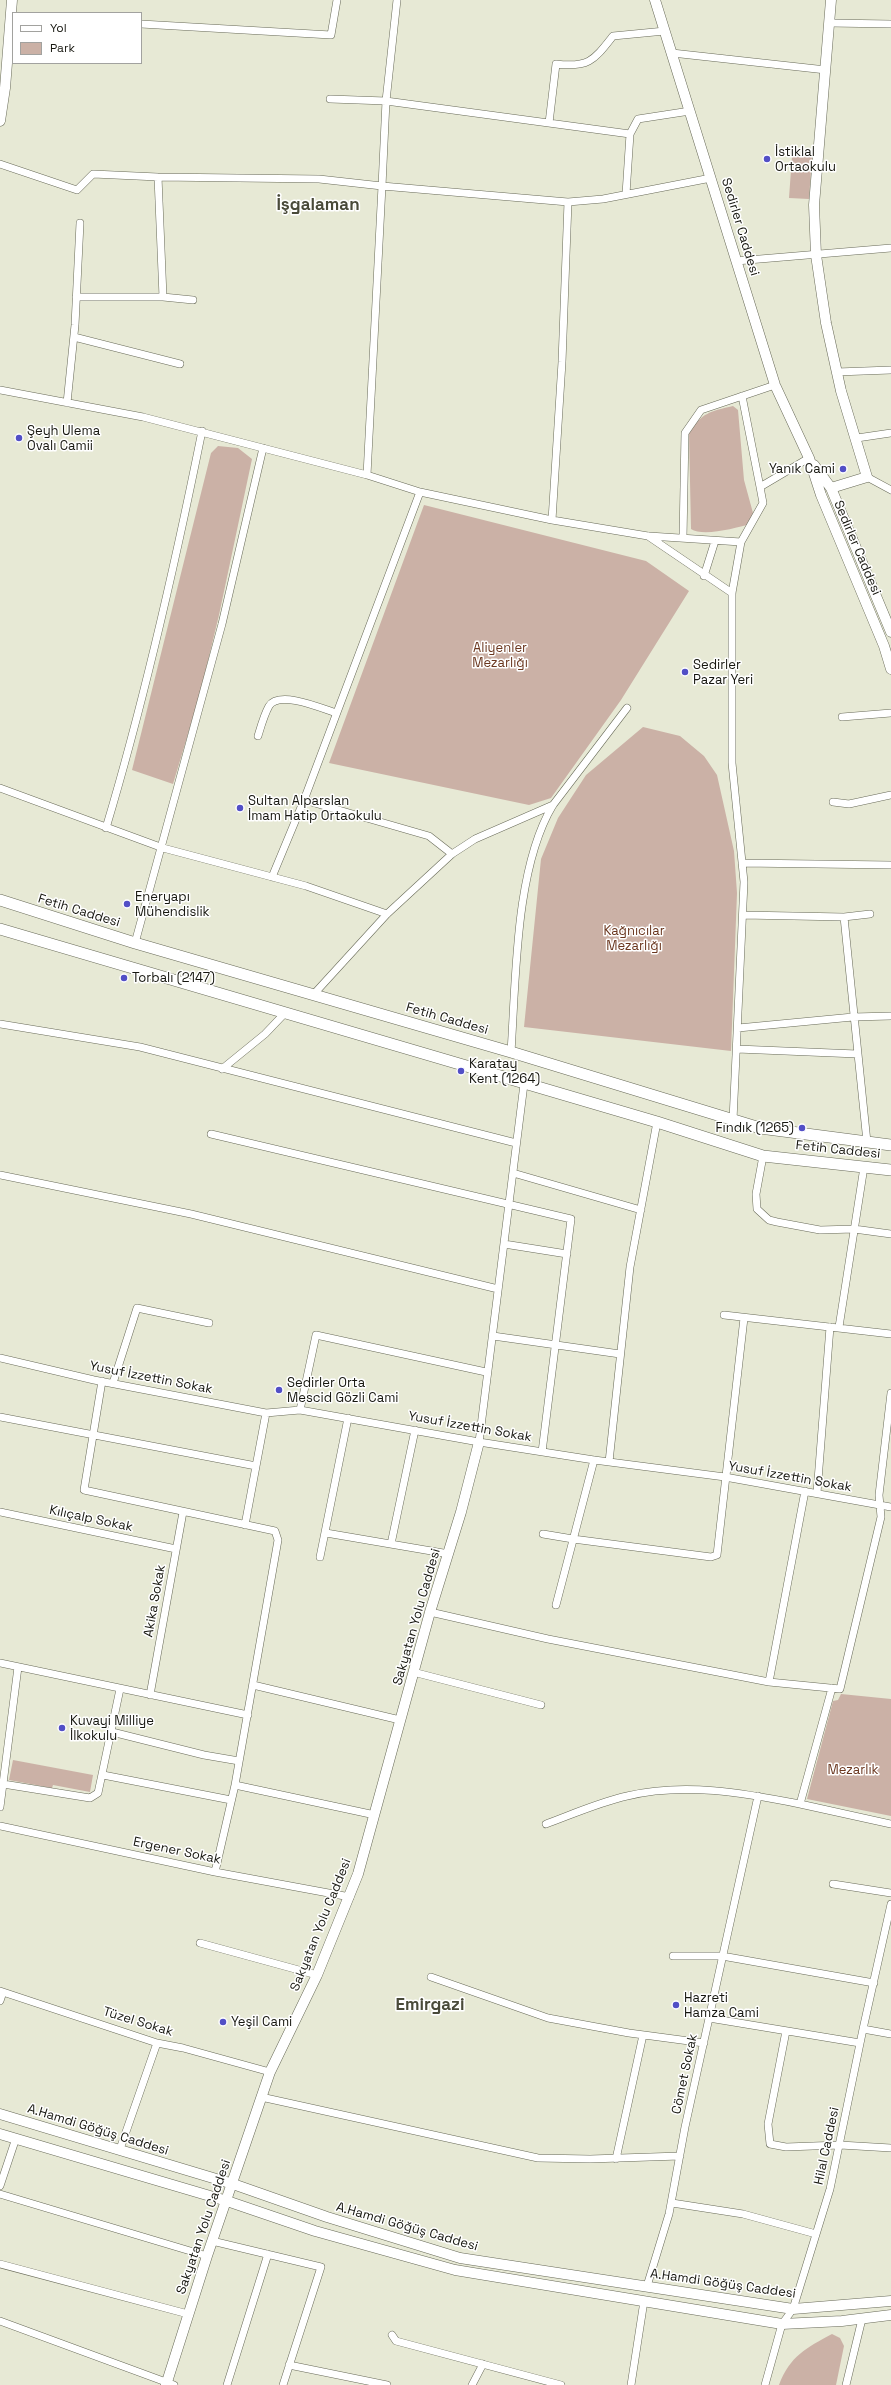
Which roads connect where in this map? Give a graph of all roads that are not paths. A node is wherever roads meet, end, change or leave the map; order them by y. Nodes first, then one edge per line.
1 (12, 0) edge
2 (337, 0) edge
3 (397, 0) edge
4 (655, 0) edge
5 (832, 0) edge
6 (12, 13) edge
7 (830, 22) junction
8 (142, 24) edge
9 (891, 24) edge
10 (665, 32) junction
11 (672, 53) junction
12 (826, 70) junction
13 (2, 88) edge
14 (330, 99) dead end
15 (386, 101) junction
16 (690, 111) junction
17 (0, 120) edge
18 (549, 123) junction
19 (630, 134) junction
20 (0, 164) edge
21 (158, 177) junction
22 (711, 178) junction
23 (382, 186) junction
24 (626, 194) junction
25 (568, 202) junction
26 (80, 223) dead end
27 (891, 248) edge
28 (816, 255) junction
29 (736, 261) junction
30 (76, 297) junction
31 (163, 297) junction
32 (193, 300) dead end
33 (74, 337) junction
34 (180, 364) dead end
35 (891, 370) edge
36 (837, 372) junction
37 (775, 385) junction
38 (0, 390) edge
39 (742, 396) junction
40 (67, 403) junction
41 (202, 431) junction
42 (891, 434) edge
43 (856, 438) junction
44 (262, 448) junction
45 (809, 458) junction
46 (366, 475) junction
47 (866, 477) junction
48 (760, 487) junction
49 (832, 488) junction
50 (891, 490) edge
51 (420, 492) junction
52 (552, 520) junction
53 (648, 536) junction
54 (682, 538) junction
55 (715, 541) junction
56 (741, 542) junction
57 (704, 576) junction
58 (732, 593) junction
59 (891, 632) edge
60 (891, 669) edge
61 (627, 708) dead end
62 (336, 713) junction
63 (891, 713) edge
64 (842, 717) dead end
65 (258, 736) dead end
66 (0, 788) edge
67 (891, 795) edge
68 (304, 800) junction
69 (833, 802) dead end
70 (553, 805) junction
71 (106, 828) junction
72 (162, 848) junction
73 (452, 854) junction
74 (742, 863) junction
75 (891, 864) edge
76 (272, 877) junction
77 (0, 900) edge
78 (0, 907) edge
79 (387, 914) junction
80 (870, 914) dead end
81 (743, 915) junction
82 (47, 916) junction
83 (844, 917) junction
84 (3, 931) edge
85 (135, 943) junction
86 (313, 994) junction
87 (285, 1013) junction
88 (891, 1016) edge
89 (853, 1017) junction
90 (0, 1024) edge
91 (738, 1028) junction
92 (737, 1049) junction
93 (511, 1052) junction
94 (857, 1054) junction
95 (222, 1069) junction
96 (524, 1084) junction
97 (733, 1120) junction
98 (657, 1122) junction
99 (211, 1134) dead end
100 (867, 1142) junction
101 (516, 1143) junction
102 (891, 1145) edge
103 (763, 1156) junction
104 (864, 1167) junction
105 (891, 1170) edge
106 (512, 1173) junction
107 (0, 1175) edge
108 (509, 1204) junction
109 (640, 1210) junction
110 (854, 1229) junction
111 (891, 1234) edge
112 (504, 1244) junction
113 (567, 1254) junction
114 (498, 1289) junction
115 (724, 1315) dead end
116 (744, 1318) junction
117 (209, 1323) dead end
118 (830, 1327) junction
119 (839, 1327) junction
120 (891, 1334) edge
121 (493, 1336) junction
122 (555, 1345) junction
123 (620, 1354) junction
124 (0, 1358) edge
125 (486, 1372) junction
126 (102, 1381) junction
127 (113, 1383) junction
128 (891, 1393) edge
129 (300, 1410) junction
130 (266, 1413) junction
131 (0, 1417) edge
132 (348, 1418) junction
133 (416, 1430) junction
134 (93, 1435) junction
135 (479, 1442) junction
136 (542, 1452) junction
137 (594, 1460) junction
138 (609, 1462) junction
139 (256, 1466) junction
140 (725, 1477) junction
141 (805, 1491) junction
142 (817, 1493) junction
143 (882, 1506) junction
144 (891, 1507) edge
145 (0, 1512) edge
146 (183, 1512) junction
147 (245, 1525) junction
148 (326, 1533) junction
149 (543, 1534) dead end
150 (573, 1540) junction
151 (390, 1544) junction
152 (176, 1549) junction
153 (449, 1554) junction
154 (320, 1557) dead end
155 (556, 1605) dead end
156 (430, 1612) junction
157 (0, 1663) edge
158 (18, 1667) junction
159 (413, 1672) junction
160 (769, 1682) junction
161 (253, 1685) junction
162 (832, 1688) junction
163 (120, 1689) junction
164 (150, 1695) junction
165 (541, 1705) dead end
166 (248, 1715) junction
167 (400, 1720) junction
168 (112, 1732) junction
169 (239, 1761) junction
170 (103, 1775) junction
171 (3, 1784) junction
172 (235, 1785) junction
173 (758, 1796) junction
174 (231, 1800) junction
175 (800, 1804) junction
176 (0, 1807) edge
177 (376, 1815) junction
178 (546, 1824) dead end
179 (891, 1824) edge
180 (0, 1826) edge
181 (214, 1872) junction
182 (833, 1884) dead end
183 (891, 1893) edge
184 (350, 1897) junction
185 (891, 1904) edge
186 (889, 1925) edge
187 (200, 1943) dead end
188 (673, 1956) dead end
189 (722, 1956) junction
190 (317, 1975) junction
191 (431, 1977) dead end
192 (874, 1983) junction
193 (1, 1992) edge
194 (0, 2001) edge
195 (709, 2018) junction
196 (863, 2029) junction
197 (786, 2031) junction
198 (891, 2034) edge
199 (643, 2035) junction
200 (158, 2043) junction
201 (704, 2043) junction
202 (860, 2043) junction
203 (270, 2072) junction
204 (261, 2097) junction
205 (0, 2114) edge
206 (0, 2134) edge
207 (16, 2138) junction
208 (840, 2145) junction
209 (891, 2148) edge
210 (120, 2150) junction
211 (680, 2156) junction
212 (616, 2159) junction
213 (233, 2184) junction
214 (0, 2186) edge
215 (0, 2194) edge
216 (227, 2201) junction
217 (672, 2203) junction
218 (816, 2234) junction
219 (212, 2241) junction
220 (268, 2254) junction
221 (207, 2256) junction
222 (0, 2264) edge
223 (647, 2286) junction
224 (644, 2301) junction
225 (891, 2301) edge
226 (793, 2309) junction
227 (188, 2314) junction
228 (891, 2315) edge
229 (862, 2319) junction
230 (0, 2322) edge
231 (782, 2324) junction
232 (392, 2336) dead end
233 (483, 2364) junction
234 (289, 2365) junction
235 (540, 2382) edge
236 (169, 2384) edge
237 (227, 2385) edge
238 (283, 2385) edge
239 (386, 2385) edge
240 (472, 2385) edge
241 (561, 2385) edge
242 (631, 2385) edge
243 (765, 2385) edge
244 (846, 2385) edge

1 - 6 street
2 - 8 street
3 - 15 street
4 - 10 street, Sedirler Caddesi
5 - 7 street
6 - 13 street
7 - 9 street
7 - 12 street
10 - 11 street, Sedirler Caddesi
10 - 18 street
11 - 12 street
11 - 16 street, Sedirler Caddesi
12 - 28 street
13 - 17 street
14 - 15 street
15 - 18 street
15 - 23 street
16 - 19 street
16 - 22 street, Sedirler Caddesi
18 - 19 street
19 - 24 street
20 - 21 street
21 - 23 street
21 - 31 street
22 - 24 street
22 - 29 street, Sedirler Caddesi
23 - 25 street
23 - 46 street
24 - 25 street
25 - 52 street
26 - 30 street
27 - 28 street
28 - 29 street
28 - 36 street
29 - 37 street, Sedirler Caddesi
30 - 31 street
30 - 33 street
31 - 32 street
33 - 34 street
33 - 40 street
35 - 36 street
36 - 43 street
37 - 39 street
37 - 45 street, Sedirler Caddesi
38 - 40 street
39 - 48 street
39 - 54 street
40 - 41 street
41 - 44 street
41 - 71 street
42 - 43 street
43 - 47 street
44 - 46 street
44 - 72 street
45 - 48 street
45 - 49 street, Sedirler Caddesi
45 - 60 street, Sedirler Caddesi
46 - 51 street
47 - 49 street
47 - 50 street
48 - 56 street
49 - 59 street, Sedirler Caddesi
51 - 52 street
51 - 62 street
52 - 53 street
53 - 54 street
53 - 57 street
54 - 55 street
55 - 56 street
55 - 57 street
56 - 58 street
57 - 58 street
58 - 74 street
61 - 70 street
62 - 65 street
62 - 68 street
63 - 64 street
66 - 71 street
67 - 69 street
68 - 73 street
68 - 76 street
70 - 73 street
70 - 93 street
71 - 72 street
72 - 76 street
72 - 85 street
73 - 79 street
74 - 75 street
74 - 81 street
76 - 79 street
77 - 82 main road, Fetih Caddesi
78 - 82 main road
79 - 86 street
80 - 83 street
81 - 83 street
81 - 91 street
82 - 85 main road, Fetih Caddesi
83 - 89 street
84 - 87 main road, Fetih Caddesi
85 - 86 main road, Fetih Caddesi
86 - 93 main road, Fetih Caddesi
87 - 95 street
87 - 96 main road, Fetih Caddesi
88 - 89 street
89 - 91 street
89 - 94 street
90 - 95 street
91 - 92 street
92 - 94 street
92 - 97 street
93 - 97 main road, Fetih Caddesi
94 - 100 street
95 - 101 street
96 - 98 main road, Fetih Caddesi
96 - 101 street
97 - 100 main road, Fetih Caddesi
98 - 103 main road, Fetih Caddesi
98 - 109 street
99 - 108 street
100 - 102 main road, Fetih Caddesi
101 - 106 street
103 - 104 main road, Fetih Caddesi
103 - 110 street
104 - 105 main road, Fetih Caddesi
104 - 110 street
106 - 108 street
106 - 109 street
107 - 114 street
108 - 112 street
108 - 113 street
109 - 123 street
110 - 111 street
110 - 119 street
112 - 113 street
112 - 114 street
113 - 122 street
114 - 121 street
115 - 116 street
116 - 118 street
116 - 140 street
117 - 127 street
118 - 119 street
118 - 142 street
119 - 120 street
121 - 122 street
121 - 125 street
122 - 123 street
122 - 136 street
123 - 138 street
124 - 126 street, Yusuf İzzettin Sokak
125 - 129 street
125 - 135 street
126 - 127 street, Yusuf İzzettin Sokak
126 - 134 street
127 - 130 street, Yusuf İzzettin Sokak
128 - 143 street
129 - 130 street, Yusuf İzzettin Sokak
129 - 132 street, Yusuf İzzettin Sokak
130 - 139 street
131 - 134 street
132 - 133 street, Yusuf İzzettin Sokak
132 - 148 street
133 - 135 street, Yusuf İzzettin Sokak
133 - 151 street
134 - 139 street
134 - 146 street
135 - 136 street, Yusuf İzzettin Sokak
135 - 153 street, Sakyatan Yolu Caddesi
136 - 137 street, Yusuf İzzettin Sokak
137 - 138 street, Yusuf İzzettin Sokak
137 - 150 street
138 - 140 street, Yusuf İzzettin Sokak
139 - 147 street
140 - 141 street, Yusuf İzzettin Sokak
140 - 150 street
141 - 142 street, Yusuf İzzettin Sokak
141 - 160 street
142 - 143 street, Yusuf İzzettin Sokak
143 - 144 street, Yusuf İzzettin Sokak
143 - 162 street
145 - 152 street, Kılıçalp Sokak
146 - 147 street
146 - 152 street, Akika Sokak
147 - 161 street
148 - 151 street
148 - 154 street
149 - 150 street
150 - 155 street
151 - 153 street
152 - 164 street, Akika Sokak
153 - 156 street, Sakyatan Yolu Caddesi
156 - 159 street, Sakyatan Yolu Caddesi
156 - 160 street
157 - 158 street
158 - 163 street
158 - 171 street
159 - 165 street
159 - 167 street, Sakyatan Yolu Caddesi
160 - 162 street
161 - 166 street
161 - 167 street
162 - 175 street
163 - 164 street
163 - 168 street
164 - 166 street
166 - 169 street
167 - 177 street, Sakyatan Yolu Caddesi
168 - 169 street
168 - 170 street
169 - 172 street
170 - 171 street
170 - 174 street
171 - 176 street
172 - 174 street
172 - 177 street
173 - 175 street
173 - 178 street
173 - 189 street, Cömet Sokak
174 - 181 street
175 - 179 street
177 - 184 street, Sakyatan Yolu Caddesi
180 - 181 street, Ergener Sokak
181 - 184 street, Ergener Sokak
182 - 183 street
184 - 190 street, Sakyatan Yolu Caddesi
185 - 186 street, Hilal Caddesi
186 - 192 street, Hilal Caddesi
187 - 190 street
188 - 189 street
189 - 192 street
189 - 195 street, Cömet Sokak
190 - 203 street, Sakyatan Yolu Caddesi
191 - 199 street
192 - 196 street, Hilal Caddesi
193 - 194 street
193 - 200 street, Tüzel Sokak
195 - 197 street
195 - 201 street, Cömet Sokak
196 - 198 street
196 - 202 street, Hilal Caddesi
197 - 202 street
197 - 208 street
199 - 201 street
199 - 212 street
200 - 203 street, Tüzel Sokak
200 - 210 street
201 - 211 street, Cömet Sokak
202 - 208 street, Hilal Caddesi
203 - 204 street, Sakyatan Yolu Caddesi
204 - 212 street
204 - 213 street, Sakyatan Yolu Caddesi
205 - 210 street, A.Hamdi Göğüş Caddesi
206 - 207 street, A.Hamdi Göğüş Caddesi
207 - 214 street
207 - 216 street, A.Hamdi Göğüş Caddesi
208 - 209 street
208 - 218 street, Hilal Caddesi
210 - 213 street, A.Hamdi Göğüş Caddesi
211 - 212 street
211 - 217 street, Cömet Sokak
213 - 216 street, Sakyatan Yolu Caddesi
213 - 223 street, A.Hamdi Göğüş Caddesi
215 - 221 street
216 - 219 street, Sakyatan Yolu Caddesi
216 - 224 street, A.Hamdi Göğüş Caddesi
217 - 218 street
217 - 223 street, Cömet Sokak
218 - 226 street, Hilal Caddesi
219 - 220 street
219 - 221 street, Sakyatan Yolu Caddesi
220 - 234 street
220 - 237 street
221 - 227 street, Sakyatan Yolu Caddesi
222 - 227 street
223 - 226 street, A.Hamdi Göğüş Caddesi
224 - 231 street, A.Hamdi Göğüş Caddesi
224 - 242 street
225 - 226 street, A.Hamdi Göğüş Caddesi
226 - 231 street, Hilal Caddesi
227 - 236 street, Sakyatan Yolu Caddesi
228 - 229 street, A.Hamdi Göğüş Caddesi
229 - 231 street, A.Hamdi Göğüş Caddesi
229 - 244 street
230 - 236 street
231 - 243 street, Hilal Caddesi
232 - 233 street
233 - 235 street
233 - 240 street
234 - 238 street
234 - 239 street
235 - 241 street

